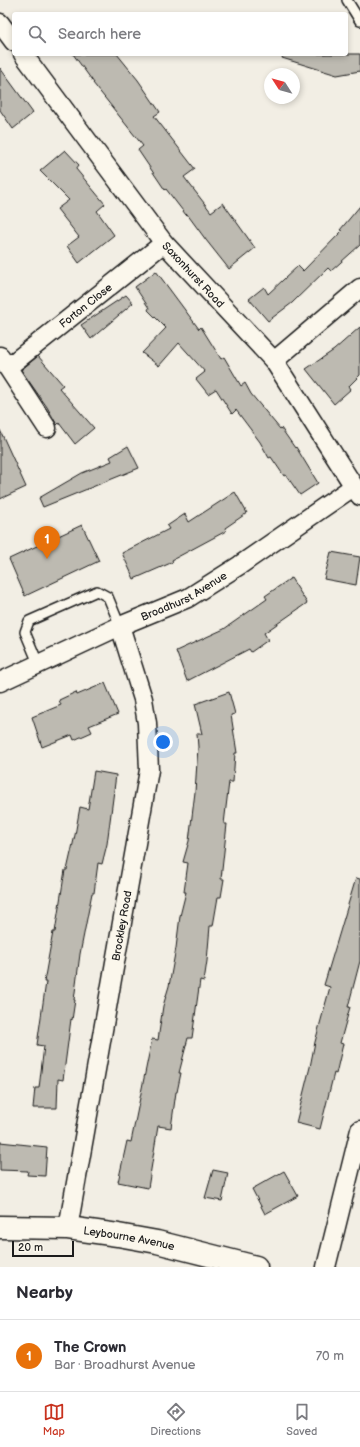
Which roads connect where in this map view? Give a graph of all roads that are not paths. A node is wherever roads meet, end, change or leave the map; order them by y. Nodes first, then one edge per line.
1 (347, 0) edge
2 (360, 21) edge
3 (0, 23) edge
4 (12, 39) edge
5 (24, 56) edge
6 (164, 243) junction
7 (360, 288) edge
8 (274, 360) junction
9 (4, 362) edge
10 (47, 428) dead end
11 (357, 492) edge
12 (120, 626) junction
13 (38, 663) junction
14 (0, 682) edge
15 (360, 1130) edge
16 (0, 1228) edge
17 (68, 1228) junction
18 (256, 1267) edge
19 (326, 1267) edge

1 - 2 lane
3 - 4 street
5 - 6 street, Saxonhurst Road
6 - 8 street, Saxonhurst Road
6 - 9 street, Forton Close
7 - 8 street
8 - 11 street, Saxonhurst Road
9 - 10 street, Forton Close
11 - 12 street, Broadhurst Avenue
12 - 13 street, Broadhurst Avenue
12 - 13 lane
12 - 17 street, Brockley Road
13 - 14 street, Broadhurst Avenue
15 - 19 street
16 - 17 street, Leybourne Avenue
17 - 18 street, Leybourne Avenue

